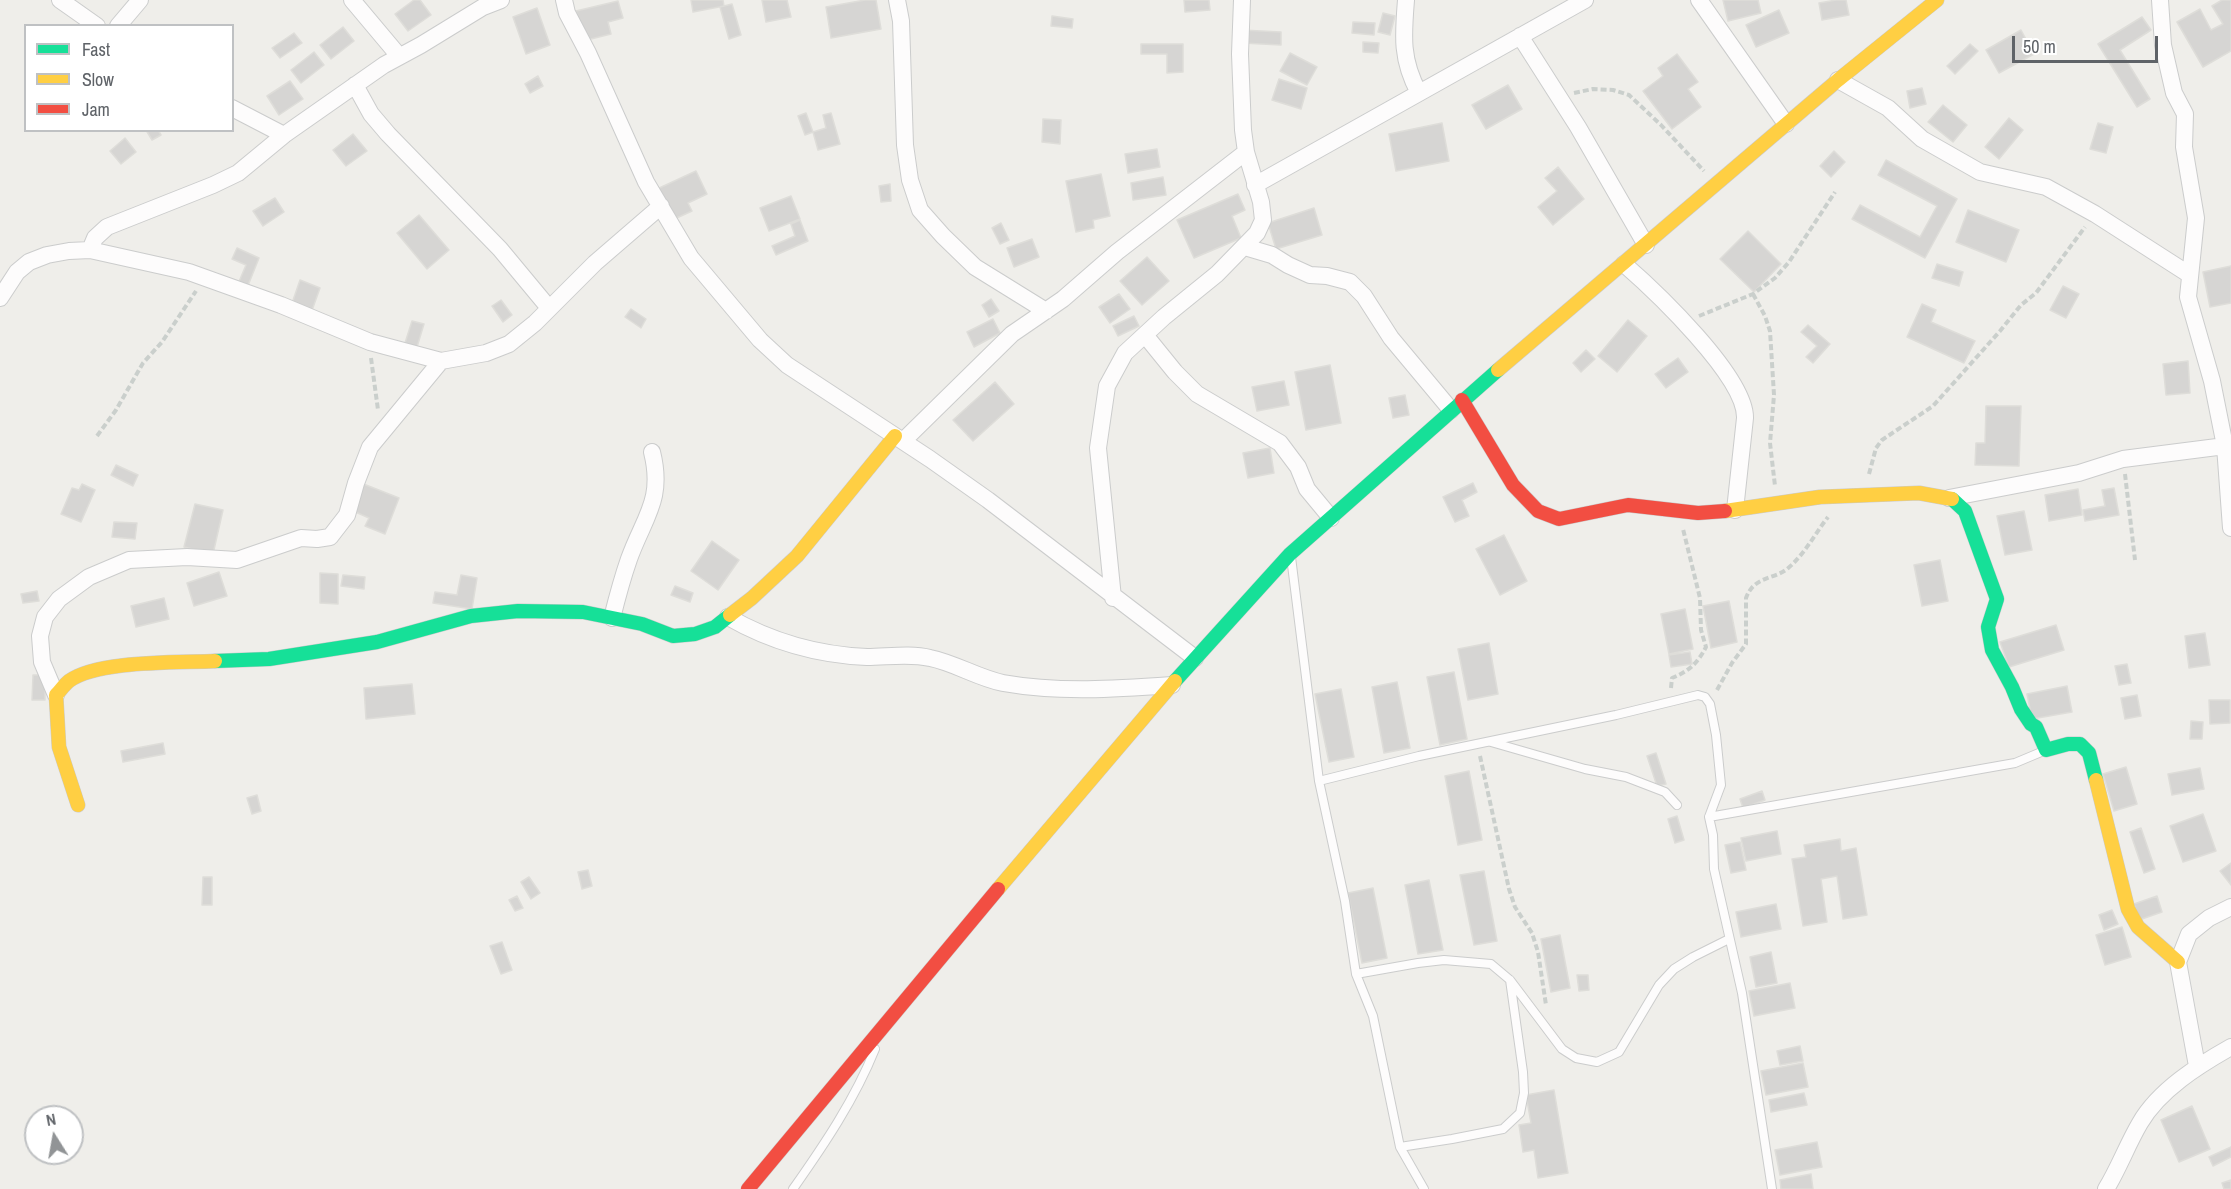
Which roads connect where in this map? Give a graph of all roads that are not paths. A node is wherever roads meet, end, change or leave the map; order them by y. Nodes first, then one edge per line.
1 (60, 0) edge
2 (140, 0) edge
3 (352, 0) edge
4 (501, 0) edge
5 (564, 0) edge
6 (897, 0) edge
7 (1242, 0) edge
8 (1406, 0) edge
9 (1585, 0) edge
10 (1699, 0) edge
11 (1937, 0) edge
12 (2160, 0) edge
13 (94, 24) edge
14 (120, 24) edge
15 (1520, 36) junction
16 (399, 56) junction
17 (1838, 80) junction
18 (355, 86) junction
19 (1419, 93) junction
20 (234, 109) edge
21 (1786, 124) junction
22 (284, 135) junction
23 (1246, 152) junction
24 (1255, 185) junction
25 (661, 206) junction
26 (1646, 245) junction
27 (1245, 247) junction
28 (90, 250) junction
29 (1624, 264) junction
30 (2190, 275) junction
31 (0, 298) edge
32 (549, 308) junction
33 (1046, 311) junction
34 (1145, 335) junction
35 (441, 361) junction
36 (1457, 405) junction
37 (899, 438) junction
38 (2228, 444) edge
39 (652, 452) dead end
40 (1949, 498) junction
41 (1735, 510) junction
42 (1331, 518) junction
43 (2231, 528) edge
44 (1290, 554) junction
45 (1113, 598) junction
46 (728, 617) junction
47 (612, 618) junction
48 (1195, 658) junction
49 (1172, 685) junction
50 (56, 695) junction
51 (1487, 741) junction
52 (2046, 750) junction
53 (1319, 782) junction
54 (78, 805) dead end
55 (1677, 805) dead end
56 (1709, 817) junction
57 (2231, 907) edge
58 (1729, 939) junction
59 (2178, 962) junction
60 (1356, 975) junction
61 (1510, 980) junction
62 (883, 1029) junction
63 (2231, 1047) edge
64 (2197, 1066) junction
65 (1400, 1147) junction
66 (748, 1189) edge
67 (793, 1189) edge
68 (1424, 1189) edge
69 (1772, 1189) edge
70 (2106, 1189) edge

1 - 13 street
2 - 14 street
3 - 16 street
4 - 16 street
5 - 25 street
6 - 33 street
7 - 23 street
8 - 19 street
9 - 15 street
10 - 21 street
11 - 17 street
12 - 30 street
15 - 19 street
15 - 26 street
16 - 18 street
17 - 21 street
17 - 30 street
18 - 22 street
18 - 32 street
19 - 24 street
20 - 22 street
21 - 26 street
22 - 28 street
23 - 24 street
23 - 33 street
24 - 27 street
25 - 32 street
25 - 37 street
26 - 29 street
27 - 34 street
27 - 36 street
28 - 31 street
28 - 35 street
29 - 36 street
29 - 41 street
30 - 38 street
32 - 35 street
33 - 37 street
34 - 42 street
34 - 45 street
35 - 50 street
36 - 41 street
36 - 42 street
37 - 45 street
37 - 46 street
38 - 40 street
38 - 43 street
39 - 47 street
40 - 41 street
40 - 52 street
42 - 44 street
44 - 48 street
44 - 53 lane
45 - 48 street
46 - 47 street
46 - 49 street
47 - 50 street
48 - 49 street
49 - 62 street
50 - 54 street
51 - 53 lane
51 - 55 lane
51 - 56 lane
52 - 56 lane
52 - 59 street
53 - 60 lane
56 - 58 lane
57 - 59 street
58 - 61 lane
58 - 69 lane
59 - 64 street
60 - 61 lane
60 - 65 lane
61 - 65 lane
62 - 66 street
62 - 67 lane
63 - 64 street
64 - 70 street
65 - 68 lane

